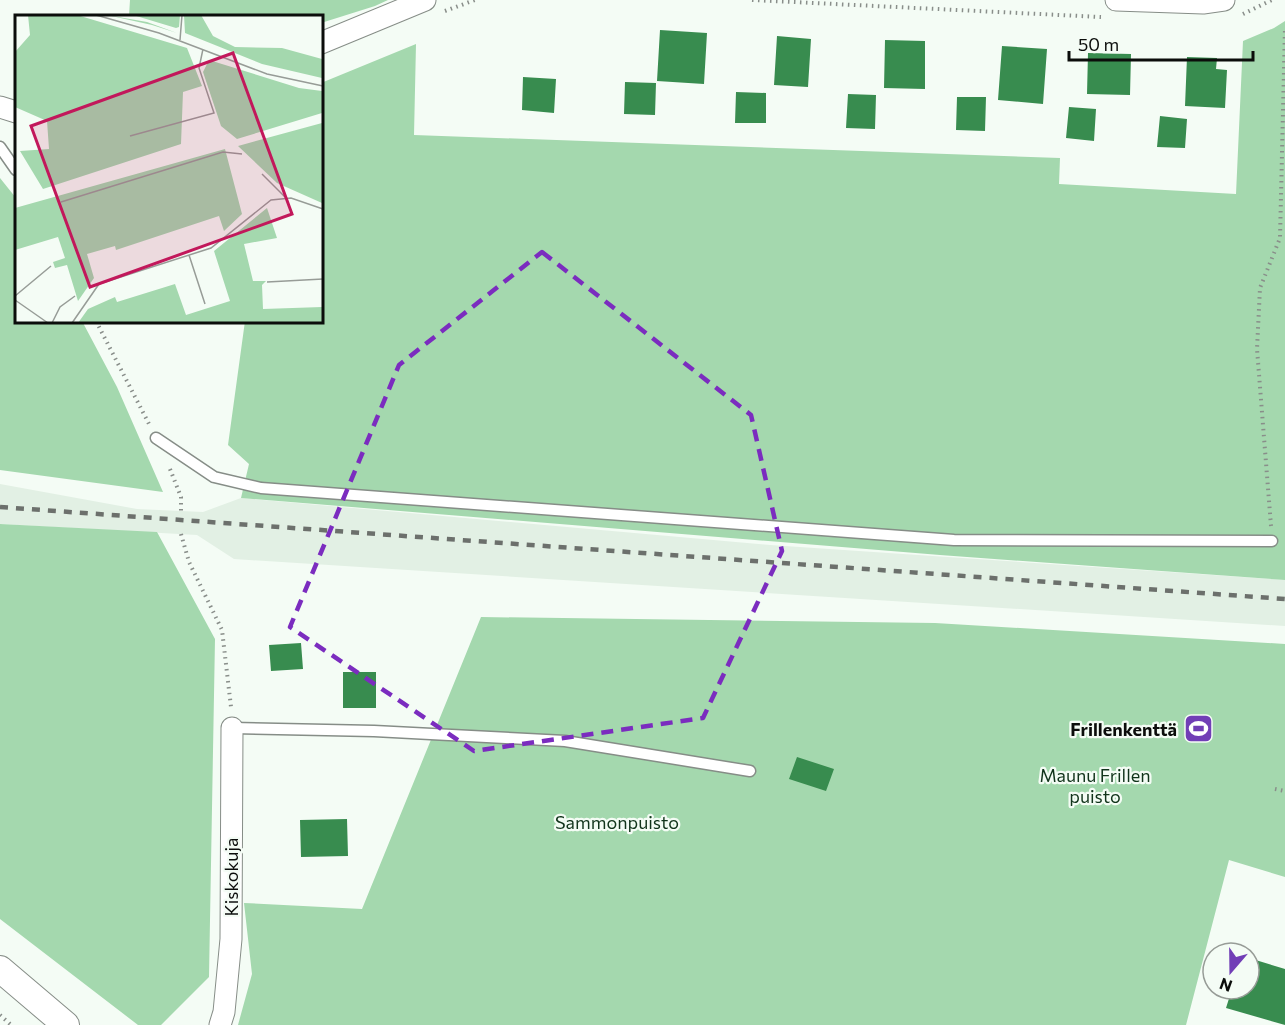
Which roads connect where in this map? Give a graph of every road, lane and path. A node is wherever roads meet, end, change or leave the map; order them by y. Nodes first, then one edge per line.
1 (425, 0) edge
2 (752, 0) edge
3 (1224, 0) edge
4 (1272, 0) edge
5 (1111, 8) edge
6 (1238, 16) dead end
7 (1285, 28) edge
8 (322, 43) edge
9 (0, 147) edge
10 (15, 169) edge
11 (97, 322) edge
12 (156, 438) junction
13 (181, 511) dead end
14 (181, 534) dead end
15 (1272, 541) joint
16 (232, 728) junction
17 (750, 771) dead end
18 (1275, 789) dead end
19 (1285, 791) edge
20 (0, 969) edge
21 (0, 1015) edge
22 (11, 1025) edge
23 (66, 1025) edge
24 (220, 1025) edge

1 - 8 street
2 - 5 path
3 - 5 street
4 - 6 path
7 - 15 path
9 - 10 lane
11 - 12 path
12 - 13 path
12 - 15 lane
14 - 16 path
16 - 17 lane
16 - 24 street, Kiskokuja
18 - 19 path
20 - 23 street
21 - 22 path

